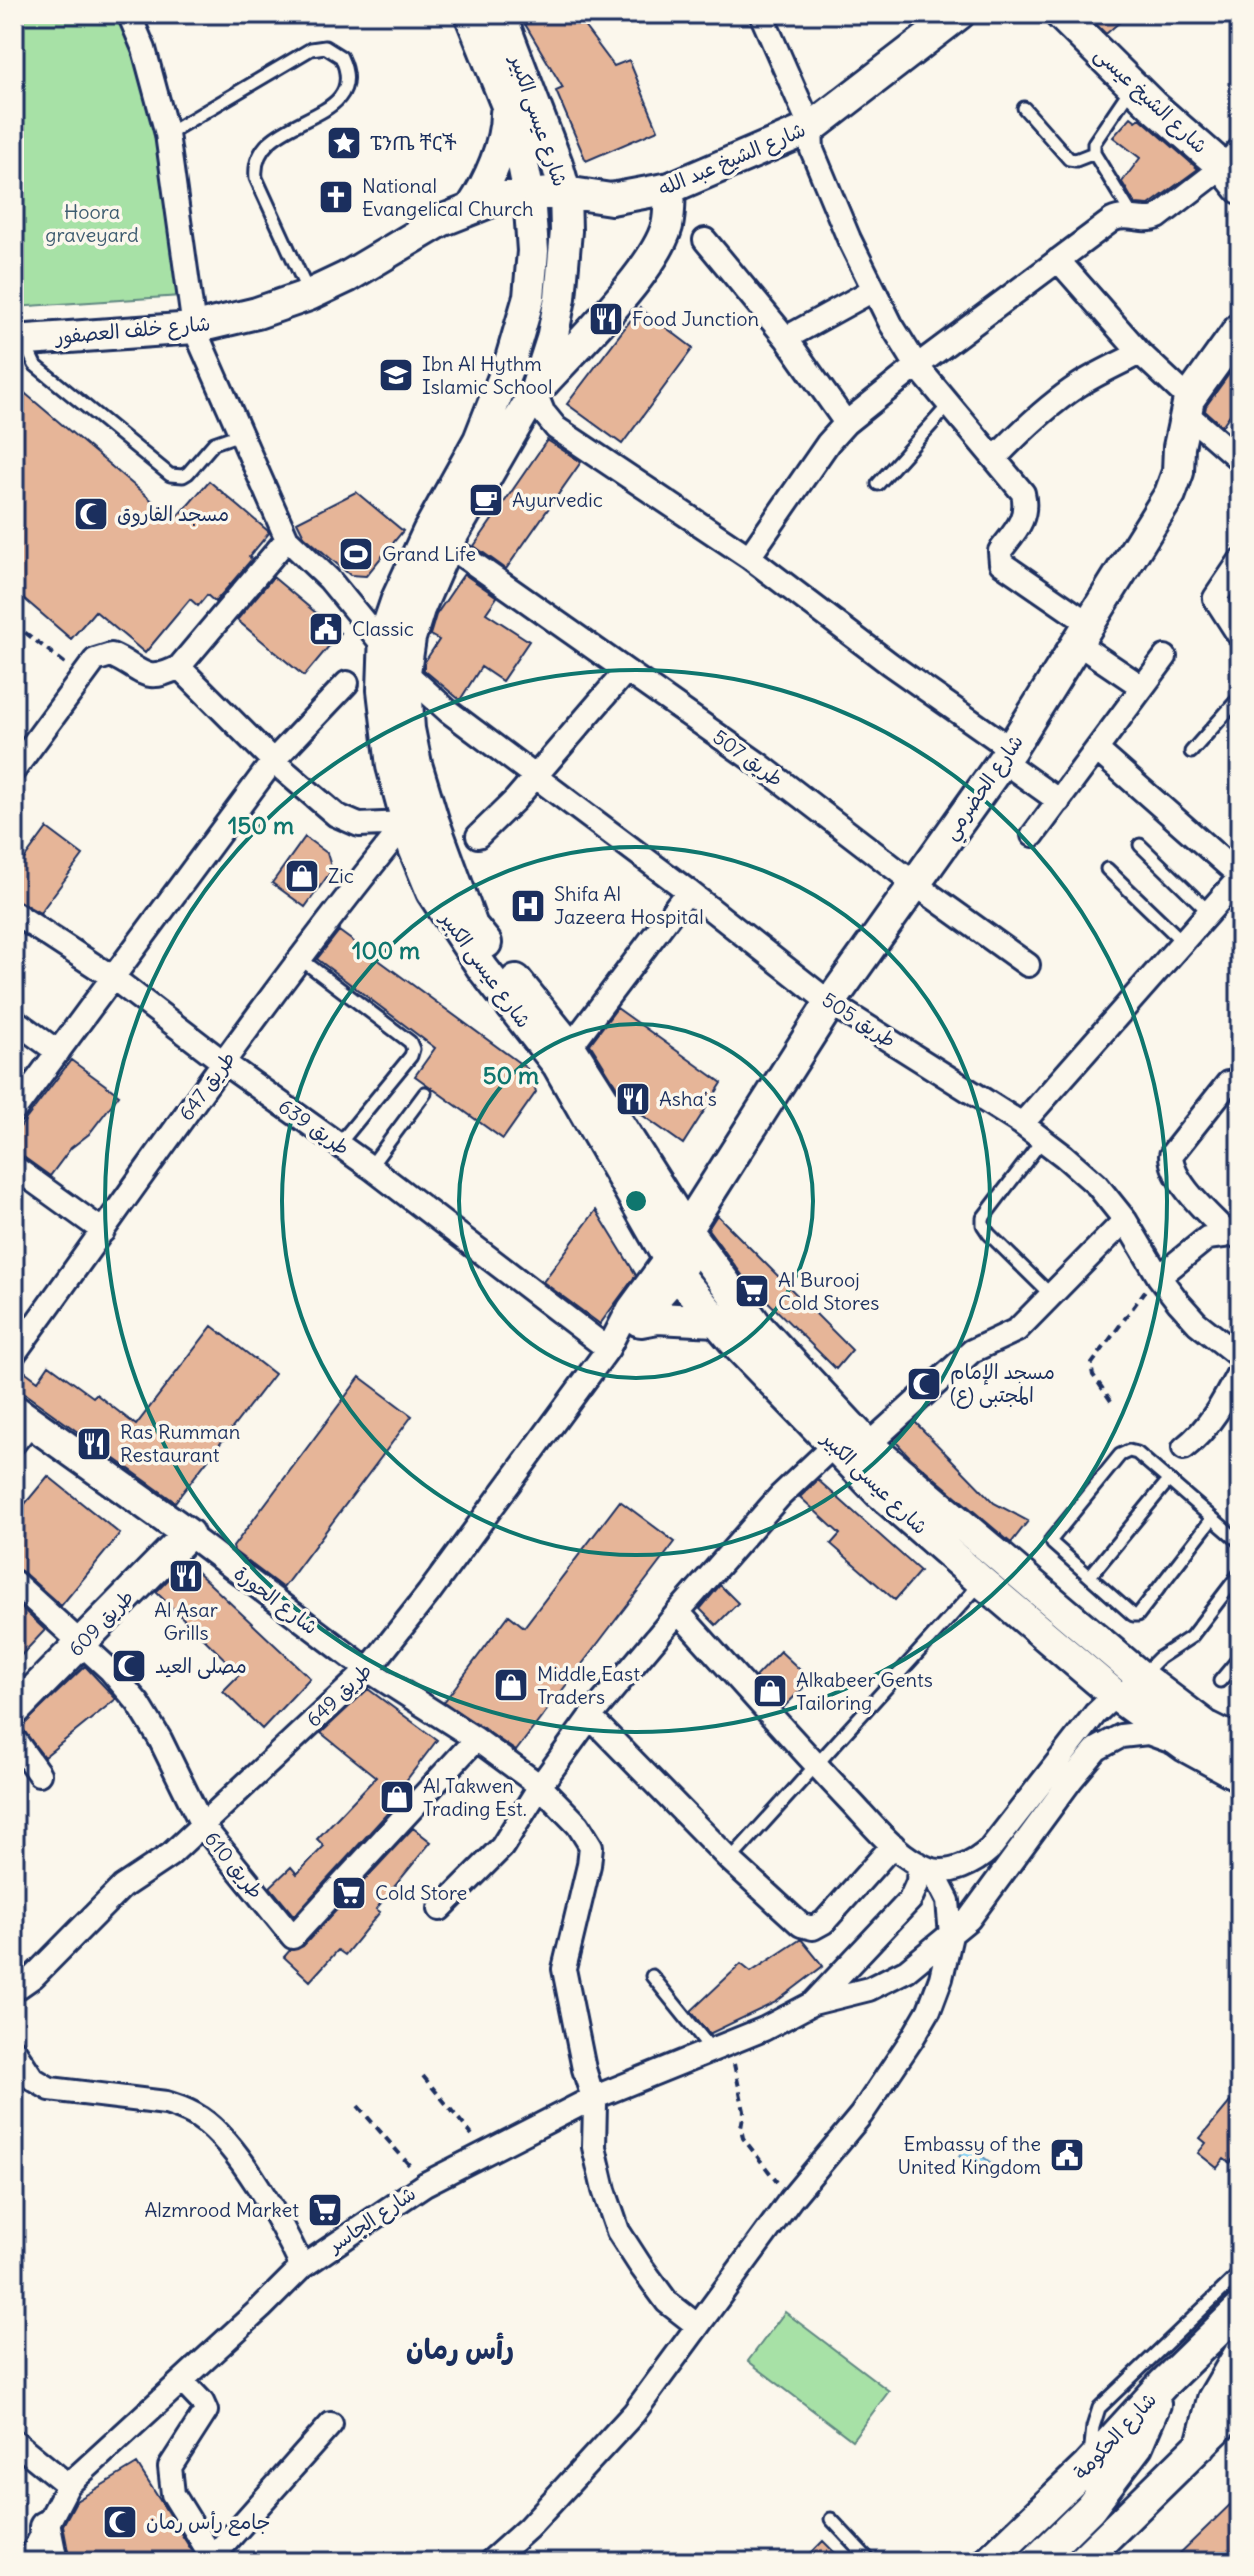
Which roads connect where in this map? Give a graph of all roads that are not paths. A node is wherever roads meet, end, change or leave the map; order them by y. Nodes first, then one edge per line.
1 (129, 14) edge
2 (470, 14) edge
3 (500, 14) edge
4 (761, 14) edge
5 (959, 14) edge
6 (1060, 14) edge
7 (1134, 86) junction
8 (506, 99) junction
9 (1024, 108) dead end
10 (811, 128) junction
11 (167, 134) junction
12 (1094, 153) junction
13 (1234, 168) edge
14 (670, 188) junction
15 (566, 199) junction
16 (530, 204) junction
17 (472, 207) junction
18 (1133, 218) junction
19 (705, 240) dead end
20 (383, 256) junction
21 (1058, 260) junction
22 (873, 290) junction
23 (309, 295) junction
24 (194, 328) junction
25 (1240, 328) edge
26 (786, 338) junction
27 (19, 340) edge
28 (1140, 353) junction
29 (917, 366) junction
30 (535, 392) junction
31 (948, 406) junction
32 (1188, 407) junction
33 (846, 423) junction
34 (240, 434) junction
35 (995, 458) junction
36 (1240, 460) edge
37 (878, 484) dead end
38 (287, 539) junction
39 (463, 556) dead end
40 (749, 557) junction
41 (1240, 561) edge
42 (1082, 633) junction
43 (1240, 637) edge
44 (384, 647) junction
45 (1165, 657) dead end
46 (179, 667) junction
47 (626, 671) junction
48 (405, 672) junction
49 (347, 683) dead end
50 (1142, 687) junction
51 (1240, 697) edge
52 (448, 711) junction
53 (409, 729) junction
54 (1097, 750) junction
55 (1191, 752) dead end
56 (1007, 755) junction
57 (273, 761) junction
58 (14, 770) edge
59 (534, 775) junction
60 (1059, 801) junction
61 (420, 822) junction
62 (1033, 835) dead end
63 (478, 836) dead end
64 (1140, 845) dead end
65 (1107, 869) dead end
66 (1240, 876) edge
67 (915, 884) junction
68 (688, 891) junction
69 (1209, 912) junction
70 (14, 913) edge
71 (1183, 942) junction
72 (302, 960) junction
73 (1028, 965) dead end
74 (112, 977) junction
75 (830, 1003) junction
76 (14, 1020) edge
77 (58, 1052) junction
78 (562, 1053) junction
79 (223, 1062) junction
80 (1240, 1082) edge
81 (425, 1093) dead end
82 (14, 1111) edge
83 (1022, 1124) junction
84 (1043, 1139) junction
85 (339, 1144) junction
86 (14, 1167) edge
87 (370, 1167) junction
88 (652, 1174) junction
89 (717, 1181) junction
90 (1125, 1220) junction
91 (103, 1231) junction
92 (1234, 1234) edge
93 (692, 1238) junction
94 (673, 1267) junction
95 (1159, 1277) junction
96 (1052, 1296) junction
97 (641, 1321) junction
98 (716, 1321) junction
99 (608, 1349) junction
100 (14, 1354) edge
101 (1240, 1357) edge
102 (1240, 1370) edge
103 (20, 1425) edge
104 (834, 1445) junction
105 (868, 1445) junction
106 (1184, 1448) dead end
107 (1168, 1481) junction
108 (1212, 1519) junction
109 (188, 1534) junction
110 (1240, 1542) edge
111 (1240, 1573) edge
112 (1090, 1576) junction
113 (14, 1582) edge
114 (982, 1582) junction
115 (678, 1612) junction
116 (82, 1643) junction
117 (1240, 1657) edge
118 (368, 1670) junction
119 (1140, 1676) junction
120 (1220, 1681) dead end
121 (1115, 1695) junction
122 (1172, 1701) junction
123 (14, 1711) edge
124 (590, 1717) junction
125 (14, 1739) edge
126 (476, 1739) junction
127 (1240, 1743) edge
128 (1185, 1746) junction
129 (815, 1764) junction
130 (39, 1774) dead end
131 (1240, 1776) edge
132 (540, 1786) junction
133 (202, 1825) junction
134 (893, 1845) junction
135 (730, 1860) junction
136 (926, 1867) junction
137 (440, 1909) dead end
138 (951, 1935) junction
139 (652, 1976) dead end
140 (14, 1990) edge
141 (813, 2003) junction
142 (720, 2046) junction
143 (14, 2050) edge
144 (593, 2098) junction
145 (302, 2267) junction
146 (1240, 2273) edge
147 (1240, 2309) edge
148 (698, 2326) junction
149 (1240, 2353) edge
150 (182, 2381) junction
151 (1164, 2383) junction
152 (1240, 2406) edge
153 (331, 2424) dead end
154 (14, 2441) edge
155 (1200, 2447) junction
156 (1088, 2466) junction
157 (68, 2485) junction
158 (831, 2519) dead end
159 (45, 2527) junction
160 (213, 2560) edge
161 (28, 2562) edge
162 (52, 2562) edge
163 (490, 2562) edge
164 (871, 2562) edge
165 (988, 2562) edge
166 (1035, 2562) edge
167 (1081, 2562) edge

1 - 11 street
2 - 8 main road, شارع عيسى الكبير
3 - 15 main road, شارع عيسى الكبير
4 - 10 street
5 - 10 main road, شارع الشيخ عبد الله
6 - 7 main road, شارع الشيخ عيسى
7 - 12 lane
7 - 13 main road, شارع الشيخ عيسى
8 - 16 main road, شارع عيسى الكبير
8 - 17 main road
9 - 12 lane
10 - 14 main road, شارع الشيخ عبد الله
10 - 22 street
11 - 23 lane
11 - 24 street
12 - 18 lane
13 - 18 street
14 - 15 main road, شارع الشيخ عبد الله
14 - 30 main road
15 - 16 main road, شارع خلف العصفور
15 - 30 main road, شارع عيسى الكبير
16 - 17 main road, شارع خلف العصفور
16 - 20 main road, شارع خلف العصفور
16 - 44 main road, شارع عيسى الكبير
17 - 20 main road, شارع خلف العصفور
18 - 21 street
19 - 26 street
20 - 23 main road, شارع خلف العصفور
21 - 28 street
21 - 29 street
22 - 26 street
22 - 29 street
23 - 24 main road, شارع خلف العصفور
24 - 27 main road, شارع خلف العصفور
24 - 34 street
25 - 32 main road, شارع الحضرمي
26 - 33 street
27 - 34 lane
28 - 32 street
28 - 35 street
29 - 31 street
29 - 33 street
30 - 40 street
30 - 48 main road, شارع عيسى الكبير
31 - 35 street
31 - 37 lane
32 - 36 street
32 - 42 main road, شارع الحضرمي
33 - 40 street
34 - 38 street
35 - 42 street
38 - 44 street, طريق 505
38 - 46 street
39 - 47 street, طريق 507
40 - 56 street
41 - 43 street
42 - 50 street
42 - 56 main road, شارع الحضرمي
44 - 48 street, طريق 505
44 - 61 main road, شارع عيسى الكبير
45 - 50 street
46 - 57 street
46 - 58 street
47 - 59 street
47 - 67 street, طريق 507
48 - 52 street, طريق 505
48 - 53 main road, شارع عيسى الكبير
49 - 57 street
50 - 54 street
51 - 55 lane
52 - 53 street
52 - 59 street, طريق 505
53 - 61 main road, شارع عيسى الكبير
54 - 60 street
54 - 66 street
56 - 60 street
56 - 67 main road, شارع الحضرمي
57 - 61 street
57 - 74 street
59 - 63 street
59 - 68 street, طريق 505
60 - 62 street
61 - 72 street, طريق 647
61 - 78 main road, شارع عيسى الكبير
64 - 69 lane
65 - 71 lane
66 - 69 street
67 - 73 street, طريق 507
67 - 75 main road, شارع الحضرمي
68 - 75 street, طريق 505
68 - 78 street
69 - 71 street
70 - 74 street, طريق 639
71 - 83 street
72 - 79 street, طريق 647
72 - 85 lane
74 - 77 street
74 - 79 street, طريق 639
75 - 83 street, طريق 505
75 - 89 main road, شارع الحضرمي
76 - 77 street
77 - 82 street
78 - 88 main road, شارع عيسى الكبير
78 - 94 main road, شارع عيسى الكبير
79 - 85 street, طريق 639
79 - 91 street, طريق 647
80 - 92 street
81 - 87 lane
83 - 84 street, طريق 505
84 - 90 street, طريق 505
84 - 96 lane
85 - 87 street, طريق 639
86 - 91 street
87 - 99 street, طريق 639
88 - 89 main road
88 - 93 main road, شارع عيسى الكبير
89 - 93 main road, شارع الحضرمي
90 - 95 street, طريق 505
90 - 96 street
91 - 100 street, طريق 647
92 - 95 street
93 - 94 street, طريق 649
93 - 105 main road, شارع عيسى الكبير
94 - 97 street, طريق 649
94 - 98 main road, شارع عيسى الكبير
94 - 99 street, طريق 649
95 - 101 street, طريق 505
96 - 105 street
97 - 98 main road
97 - 99 street, طريق 649
98 - 104 main road, شارع عيسى الكبير
99 - 118 street, طريق 649
102 - 106 street
103 - 109 main road, شارع الحورة
104 - 114 main road, شارع عيسى الكبير
104 - 115 street
105 - 119 main road, شارع عيسى الكبير
107 - 108 lane
107 - 112 lane
107 - 112 lane
108 - 110 lane
108 - 112 lane
109 - 116 main road, طريق 609
109 - 118 street, شارع الحورة
111 - 119 lane
113 - 116 street, طريق 610
114 - 121 main road, شارع عيسى الكبير
114 - 129 lane
115 - 124 street
115 - 129 street
116 - 123 main road, طريق 609
116 - 133 street, طريق 610
117 - 120 lane
118 - 126 street, شارع الحورة
118 - 133 street, طريق 649
119 - 122 main road, شارع عيسى الكبير
121 - 122 street
121 - 128 main road, شارع عيسى الكبير
121 - 136 street
122 - 127 main road, شارع عيسى الكبير
124 - 132 street
124 - 135 street
125 - 130 street
126 - 132 street, شارع الحورة
126 - 133 street, طريق 610
128 - 131 main road, شارع عيسى الكبير
128 - 138 street
129 - 134 street
129 - 135 lane
132 - 137 street
132 - 144 street
133 - 140 street, طريق 649
134 - 135 street
134 - 136 street
136 - 138 street
136 - 141 street
138 - 141 street
138 - 148 street
139 - 142 lane
141 - 142 street, شارع الجاسر
142 - 144 street, شارع الجاسر
143 - 145 street
144 - 145 street, شارع الجاسر
144 - 148 street
145 - 150 street, شارع الجاسر
146 - 156 lane
147 - 151 main road, شارع الحكومة
148 - 163 street
149 - 155 main road
150 - 157 street, شارع الجاسر
150 - 160 street
151 - 156 main road, شارع الحكومة
151 - 166 main road
152 - 155 main road
153 - 160 street
154 - 157 street
155 - 167 main road
156 - 165 main road, شارع الحكومة
157 - 159 street, شارع الجاسر
158 - 164 lane
159 - 161 street, شارع الجاسر
159 - 162 main road

